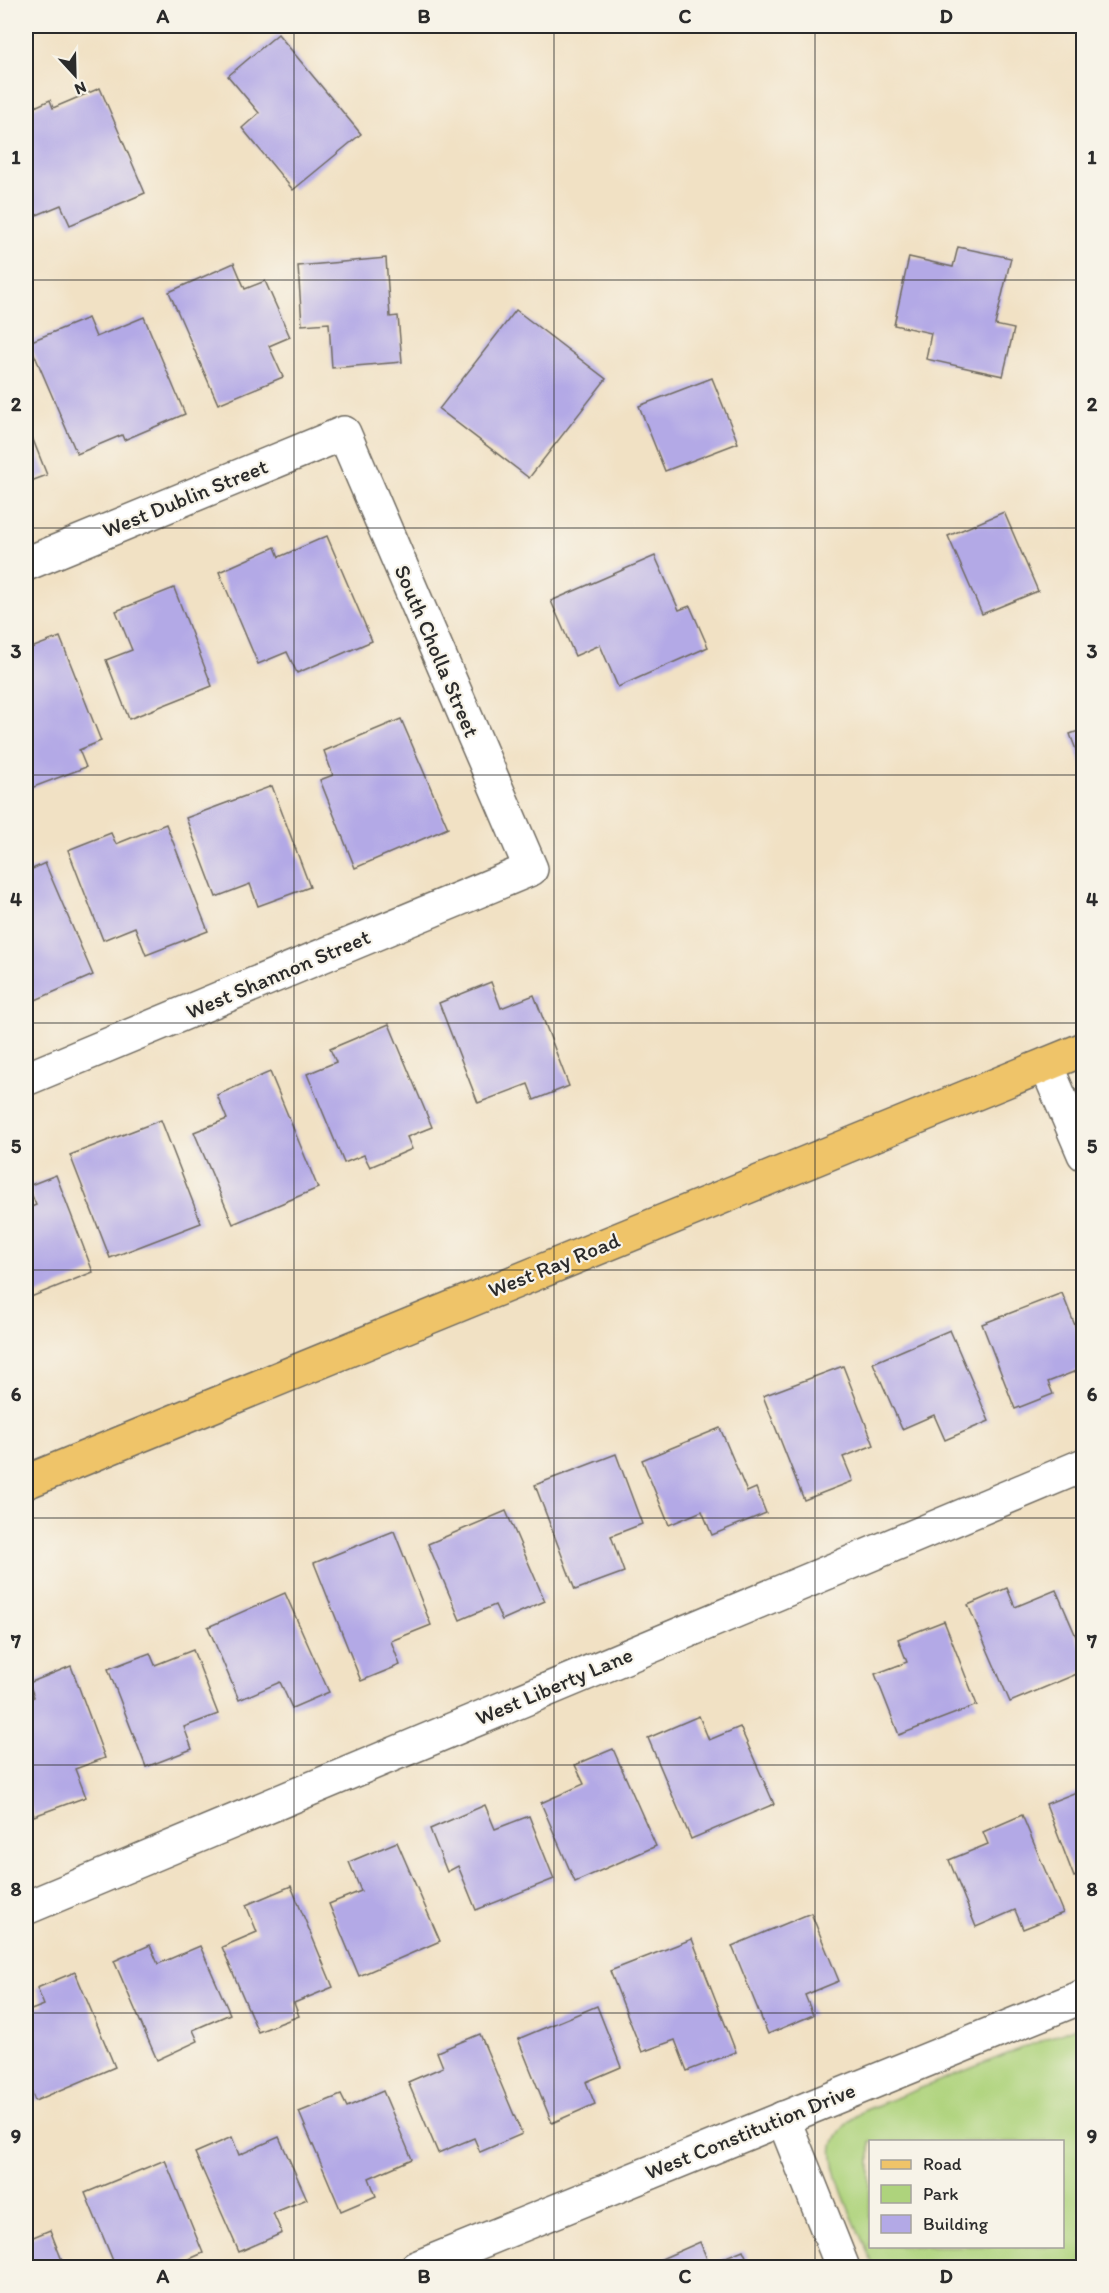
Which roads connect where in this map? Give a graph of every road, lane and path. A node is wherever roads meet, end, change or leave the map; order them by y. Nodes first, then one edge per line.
1 (344, 433) joint
2 (26, 564) edge
3 (531, 869) joint
4 (1083, 1049) edge
5 (1046, 1065) junction
6 (26, 1079) edge
7 (1083, 1154) edge
8 (1083, 1465) edge
9 (26, 1482) edge
10 (26, 1908) edge
11 (1083, 1996) edge
12 (783, 2118) junction
13 (416, 2268) edge
14 (843, 2268) edge

1 - 2 street, West Dublin Street
1 - 3 street, South Cholla Street
3 - 6 street, West Shannon Street
4 - 5 main road, West Ray Road
5 - 7 street
5 - 9 main road, West Ray Road
8 - 10 street, West Liberty Lane
11 - 12 street, West Constitution Drive
12 - 13 street, West Constitution Drive
12 - 14 street

